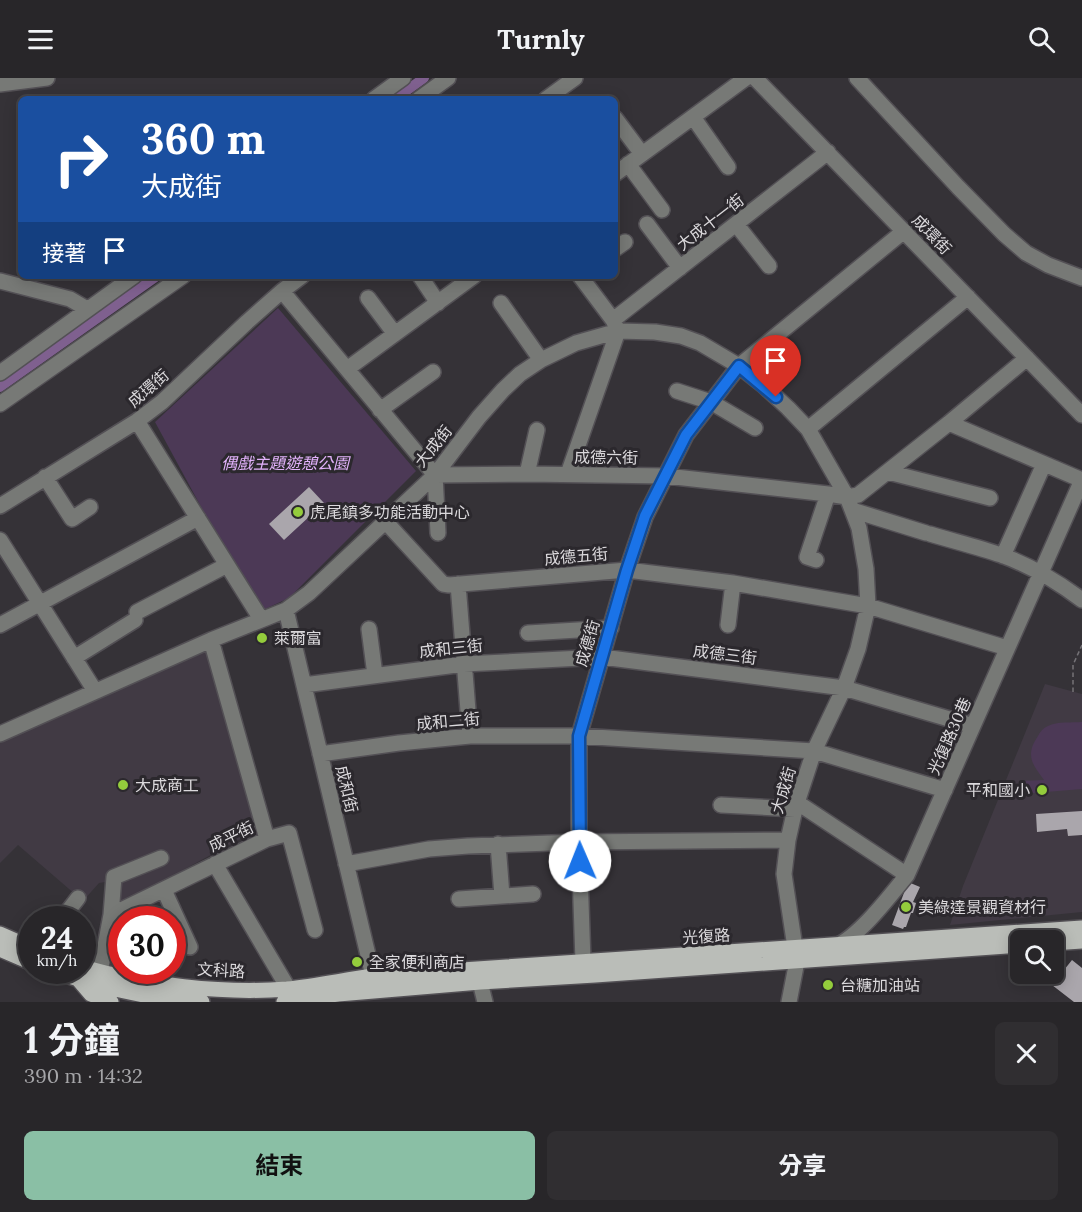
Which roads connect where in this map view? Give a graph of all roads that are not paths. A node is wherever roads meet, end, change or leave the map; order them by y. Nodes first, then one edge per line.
1 (46, 78) edge
2 (403, 78) edge
3 (448, 78) edge
4 (575, 78) edge
5 (746, 78) edge
6 (755, 78) edge
7 (857, 78) edge
8 (0, 84) edge
9 (378, 96) edge
10 (423, 96) edge
11 (552, 96) edge
12 (693, 117) junction
13 (618, 122) edge
14 (828, 152) junction
15 (642, 154) junction
16 (628, 164) junction
17 (728, 167) dead end
18 (618, 172) edge
19 (662, 210) dead end
20 (647, 224) dead end
21 (736, 224) junction
22 (904, 231) junction
23 (769, 266) dead end
24 (680, 268) junction
25 (1082, 278) edge
26 (130, 279) edge
27 (179, 279) edge
28 (298, 279) edge
29 (422, 279) edge
30 (470, 279) edge
31 (582, 279) edge
32 (0, 281) edge
33 (282, 291) junction
34 (968, 297) junction
35 (368, 298) dead end
36 (438, 303) junction
37 (501, 303) dead end
38 (87, 309) junction
39 (616, 325) junction
40 (395, 334) junction
41 (1027, 358) junction
42 (541, 360) junction
43 (739, 366) junction
44 (347, 369) junction
45 (433, 372) dead end
46 (0, 373) edge
47 (677, 391) dead end
48 (711, 402) junction
49 (0, 404) edge
50 (380, 410) junction
51 (1082, 415) edge
52 (137, 421) junction
53 (949, 423) junction
54 (755, 428) dead end
55 (808, 429) junction
56 (537, 430) dead end
57 (1044, 464) junction
58 (888, 472) junction
59 (527, 474) junction
60 (568, 474) junction
61 (435, 475) junction
62 (666, 476) junction
63 (45, 477) junction
64 (1082, 480) edge
65 (828, 494) junction
66 (990, 498) dead end
67 (850, 504) junction
68 (0, 506) edge
69 (90, 507) dead end
70 (198, 518) junction
71 (386, 521) junction
72 (438, 533) dead end
73 (0, 540) edge
74 (1003, 556) junction
75 (816, 560) dead end
76 (227, 565) junction
77 (627, 570) junction
78 (1041, 574) junction
79 (733, 583) junction
80 (458, 584) junction
81 (1082, 600) edge
82 (40, 603) junction
83 (868, 606) junction
84 (286, 610) junction
85 (261, 620) junction
86 (0, 625) edge
87 (728, 625) dead end
88 (611, 628) junction
89 (369, 629) dead end
90 (528, 633) dead end
91 (211, 640) junction
92 (1007, 648) junction
93 (602, 657) junction
94 (74, 658) junction
95 (464, 664) junction
96 (375, 675) junction
97 (304, 685) junction
98 (844, 688) junction
99 (95, 692) junction
100 (973, 726) junction
101 (0, 734) edge
102 (470, 736) junction
103 (579, 736) junction
104 (814, 751) junction
105 (320, 754) junction
106 (945, 790) junction
107 (721, 805) dead end
108 (796, 806) junction
109 (267, 839) junction
110 (788, 840) junction
111 (579, 842) junction
112 (498, 844) junction
113 (161, 858) dead end
114 (215, 864) junction
115 (346, 864) junction
116 (907, 875) junction
117 (164, 890) junction
118 (533, 894) dead end
119 (502, 896) junction
120 (78, 898) dead end
121 (459, 899) dead end
122 (72, 906) edge
123 (112, 906) edge
124 (130, 906) edge
125 (1082, 928) edge
126 (315, 930) dead end
127 (108, 931) edge
128 (0, 934) edge
129 (1082, 941) edge
130 (18, 942) edge
131 (1064, 942) edge
132 (842, 944) junction
133 (1010, 945) edge
134 (190, 947) dead end
135 (0, 949) edge
136 (796, 954) junction
137 (18, 957) edge
138 (583, 962) junction
139 (96, 972) edge
140 (100, 972) junction
141 (373, 976) junction
142 (96, 980) edge
143 (480, 982) junction
144 (86, 984) edge
145 (174, 985) junction
146 (291, 998) edge
147 (331, 998) edge
148 (182, 1001) edge
149 (111, 1002) edge
150 (202, 1002) edge
151 (485, 1002) edge
152 (789, 1002) edge

1 - 8 street
2 - 9 street
3 - 10 street
4 - 11 street
5 - 12 street
6 - 14 street, 成環街
7 - 25 street
12 - 15 street
12 - 17 street
13 - 15 street
14 - 21 street, 大成十一街
14 - 22 street, 成環街
15 - 16 street
16 - 18 street
16 - 19 street
20 - 24 street
21 - 23 street
21 - 24 street, 大成十一街
22 - 34 street, 成環街
22 - 43 street, 成德街
24 - 39 street, 大成十一街
26 - 38 street
27 - 49 street
28 - 33 street, 成環街
29 - 36 street
30 - 36 street
31 - 39 street
32 - 38 street
33 - 44 street
33 - 52 street, 成環街
34 - 41 street, 成環街
34 - 55 street
35 - 40 street
36 - 40 street
37 - 42 street
38 - 46 street
39 - 42 street, 大成街
39 - 43 street, 大成街
39 - 60 street
40 - 44 street
41 - 51 street, 成環街
41 - 53 street
42 - 61 street, 大成街
43 - 48 street, 成德街
43 - 55 street, 大成街
44 - 50 street
45 - 50 street
47 - 48 street
48 - 54 street
48 - 62 street, 成德街
50 - 61 street
52 - 63 street, 成環街
52 - 70 street
53 - 57 street
53 - 58 street
55 - 67 street, 大成街
56 - 59 street
57 - 64 street
57 - 74 street
58 - 66 street
58 - 67 street
59 - 60 street, 成德六街
59 - 61 street, 成德六街
60 - 62 street, 成德六街
61 - 71 street, 大成街
61 - 72 street
62 - 65 street, 成德六街
62 - 77 street, 成德街
63 - 68 street, 成環街
63 - 69 street
64 - 78 street, 光復路30巷
65 - 67 street, 成德六街
65 - 75 street
67 - 74 street
67 - 83 street, 大成街
70 - 76 street
70 - 82 street
71 - 80 street, 成德五街
71 - 84 street, 大成街
73 - 82 street
74 - 78 street
76 - 85 street
76 - 94 street
77 - 79 street, 成德五街
77 - 80 street, 成德五街
77 - 88 street, 成德街
78 - 81 street
78 - 92 street, 光復路30巷
79 - 83 street, 成德五街
79 - 87 street
80 - 95 street
82 - 86 street
82 - 94 street
83 - 92 street, 成德五街
83 - 98 street, 大成街
84 - 85 street, 大成街
84 - 97 street, 成和街
85 - 91 street, 大成街
88 - 90 street
88 - 93 street, 成德街
89 - 96 street
91 - 99 street, 大成街
91 - 109 street, 成平街
92 - 100 street, 光復路30巷
93 - 95 street, 成和三街
93 - 98 street, 成德三街
93 - 103 street, 成德街
94 - 99 street
95 - 96 street, 成和三街
95 - 102 street
96 - 97 street, 成和三街
97 - 105 street, 成和街
98 - 100 street, 成德三街
98 - 104 street, 大成街
99 - 101 street, 大成街
100 - 106 street, 光復路30巷
102 - 103 street, 成和二街
102 - 105 street, 成和二街
103 - 104 street, 成和二街
103 - 111 street, 成德街
104 - 106 street, 成和二街
104 - 108 street, 大成街
105 - 115 street, 成和街
106 - 116 street, 光復路30巷
107 - 108 street
108 - 110 street, 大成街
108 - 116 street
109 - 114 street, 成平街
109 - 126 street
110 - 111 street
110 - 136 street, 大成街
111 - 112 street
111 - 138 street, 成德街
112 - 115 street
112 - 119 street
113 - 123 street
114 - 117 street, 成平街
114 - 146 street, 文科路
115 - 141 street, 成和街
116 - 132 street, 光復路30巷
117 - 124 street, 成平街
117 - 134 street
118 - 119 street
119 - 121 street
120 - 122 street
125 - 132 main road
127 - 140 street
128 - 130 main road
129 - 131 main road
132 - 136 street, 光復路30巷
133 - 136 main road, 光復路
135 - 137 main road
136 - 138 main road, 光復路
136 - 143 main road, 光復路
136 - 152 street, 大成街
138 - 141 main road, 光復路
139 - 140 main road, 文科路
140 - 145 main road, 文科路
141 - 146 main road, 文科路
141 - 147 street, 光復路
142 - 148 main road, 文科路
143 - 147 main road, 光復路
143 - 151 street
144 - 149 main road
145 - 146 main road, 文科路
145 - 148 main road
146 - 147 main road, 文科路
148 - 150 main road, 文科路

